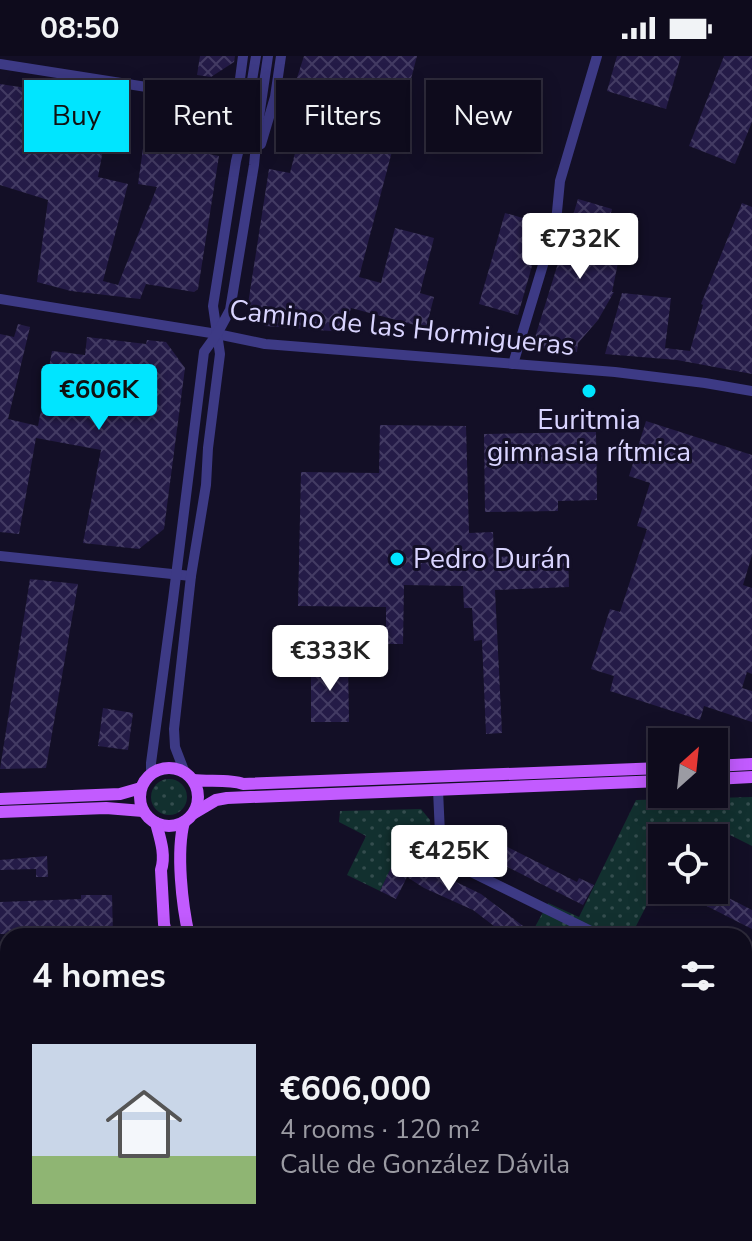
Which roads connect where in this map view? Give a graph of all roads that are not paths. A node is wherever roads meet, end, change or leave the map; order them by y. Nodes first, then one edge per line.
1 (243, 56) edge
2 (256, 56) edge
3 (268, 56) edge
4 (281, 56) edge
5 (597, 56) edge
6 (0, 64) edge
7 (239, 80) edge
8 (145, 87) edge
9 (236, 152) edge
10 (236, 161) junction
11 (254, 165) junction
12 (0, 299) edge
13 (217, 334) junction
14 (513, 364) junction
15 (752, 391) edge
16 (0, 556) edge
17 (176, 574) junction
18 (191, 576) junction
19 (752, 764) edge
20 (728, 765) edge
21 (648, 769) edge
22 (151, 774) junction
23 (189, 776) junction
24 (752, 777) edge
25 (728, 778) edge
26 (648, 782) edge
27 (141, 788) junction
28 (438, 790) junction
29 (0, 799) edge
30 (143, 811) junction
31 (0, 812) edge
32 (189, 818) junction
33 (156, 823) junction
34 (165, 928) edge
35 (188, 928) edge
36 (585, 928) edge

1 - 7 street
2 - 10 street
3 - 11 street
4 - 11 street
5 - 14 street
6 - 8 street
9 - 10 street
10 - 13 street
11 - 13 street
12 - 13 street, Camino de las Hormigueras
13 - 14 street, Camino de las Hormigueras
13 - 17 street
13 - 18 street
14 - 15 street, Camino de las Hormigueras
16 - 17 street
17 - 18 street
17 - 22 street
18 - 23 street
19 - 20 main road
21 - 23 main road
22 - 23 main road
22 - 27 main road
23 - 32 main road
24 - 25 main road
26 - 28 main road
27 - 29 main road
27 - 30 main road
28 - 32 main road
28 - 36 street
30 - 31 main road
30 - 33 main road
32 - 33 main road
32 - 35 main road
33 - 34 main road

